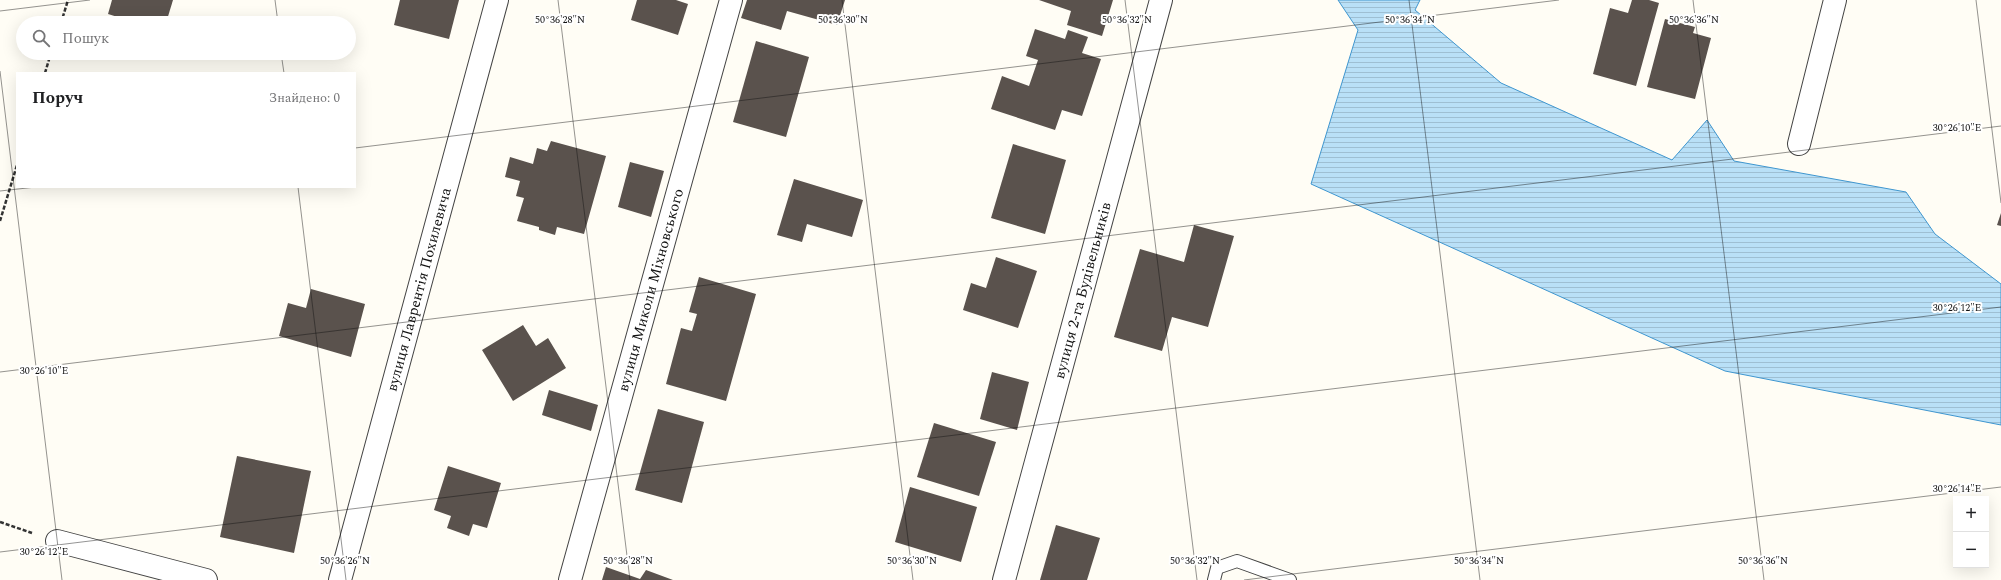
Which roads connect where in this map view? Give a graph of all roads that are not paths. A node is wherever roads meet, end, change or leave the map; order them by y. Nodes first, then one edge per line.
1 (497, 0) edge
2 (731, 0) edge
3 (1161, 0) edge
4 (1835, 0) edge
5 (1798, 144) dead end
6 (57, 541) road end
7 (206, 580) edge
8 (340, 580) edge
9 (570, 580) edge
10 (1004, 580) edge
11 (1214, 580) edge
12 (1290, 580) edge

1 - 8 street, вулиця Лаврентія Похилевича
2 - 9 street, вулиця Миколи Міхновського
3 - 10 street, вулиця 2-га Будівельників
4 - 5 street
6 - 7 street
11 - 12 lane

